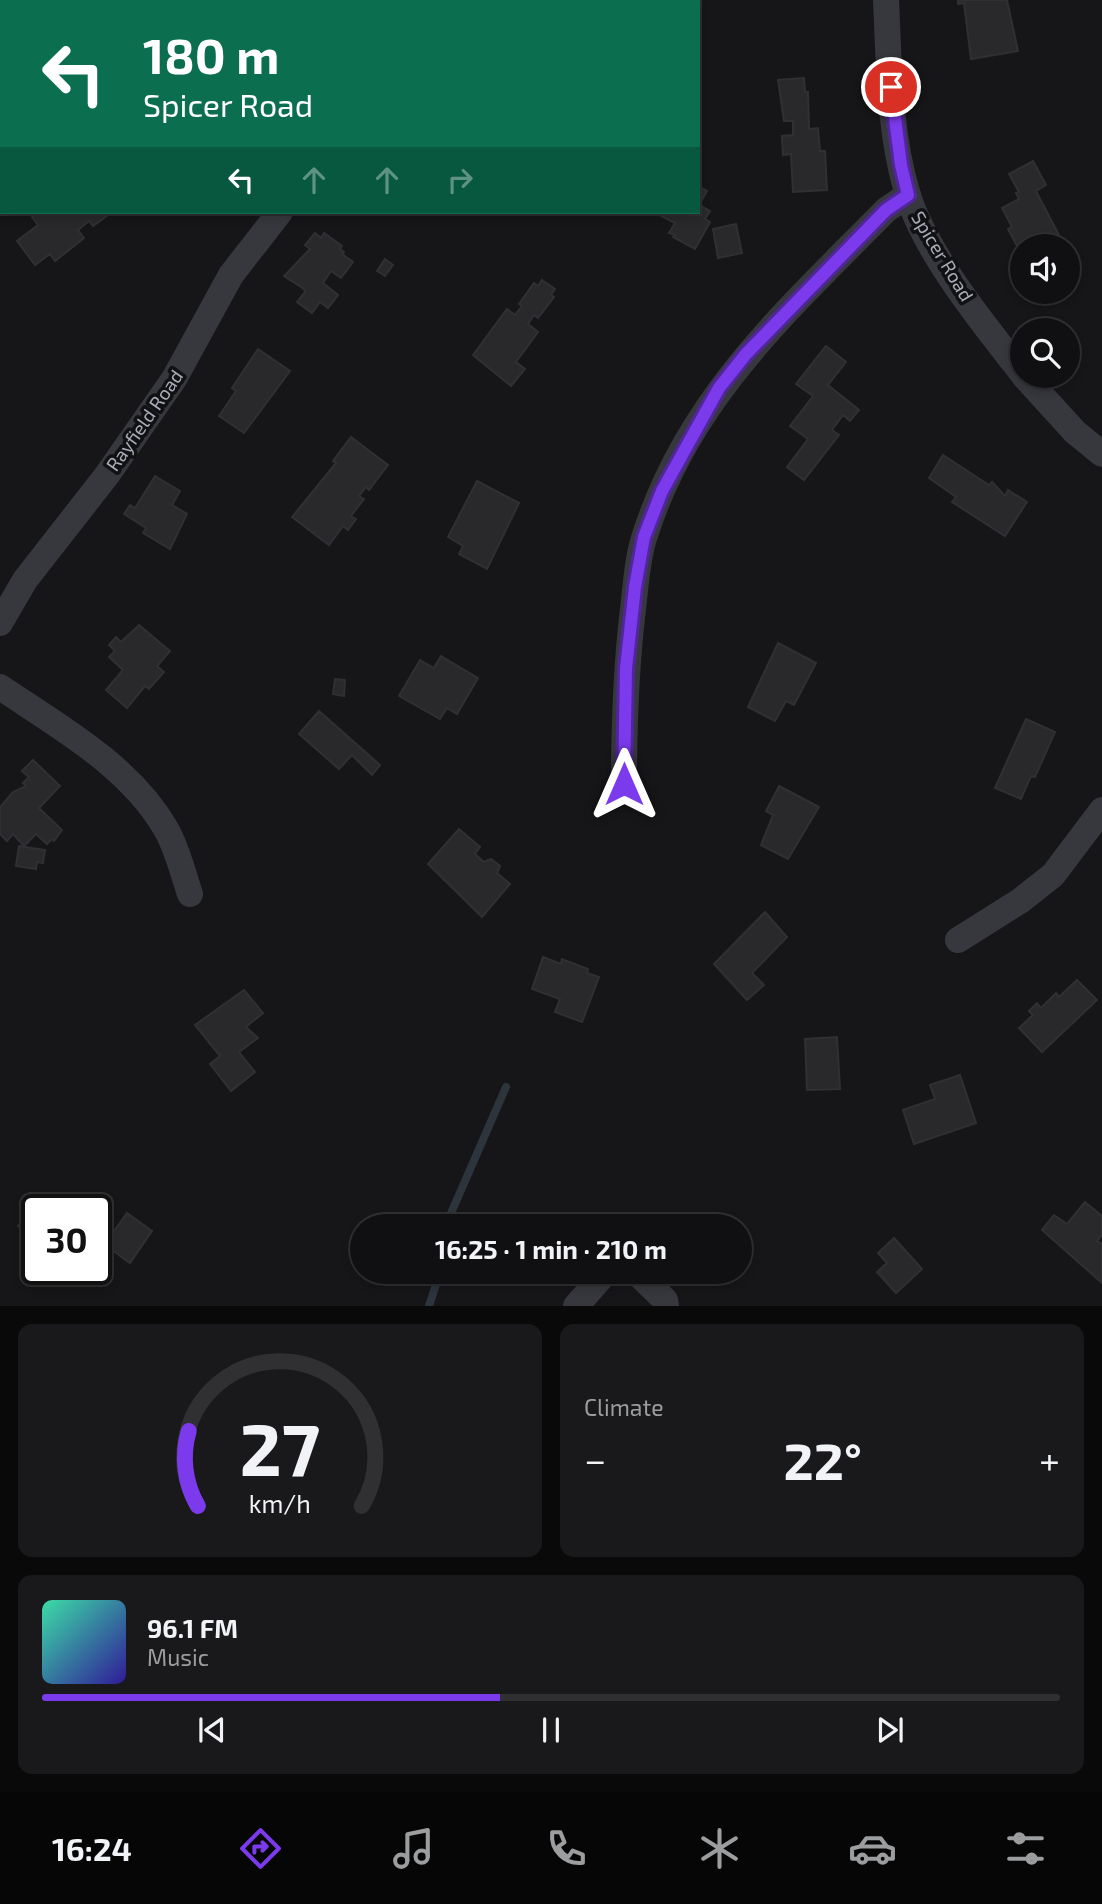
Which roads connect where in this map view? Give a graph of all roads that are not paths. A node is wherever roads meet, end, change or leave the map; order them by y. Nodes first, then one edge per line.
1 (886, 0) edge
2 (908, 195) junction
3 (278, 214) edge
4 (1010, 357) edge
5 (1035, 388) edge
6 (1102, 454) edge
7 (0, 623) edge
8 (0, 687) edge
9 (624, 784) dead end
10 (1102, 810) edge
11 (190, 894) dead end
12 (958, 940) dead end
13 (595, 1284) edge
14 (648, 1284) edge
15 (576, 1306) edge
16 (666, 1306) edge

1 - 2 street, Spicer Road
2 - 4 street, Spicer Road
2 - 9 street
3 - 7 street, Rayfield Road
5 - 6 street, Spicer Road
8 - 11 street
10 - 12 street
13 - 15 street
14 - 16 street

